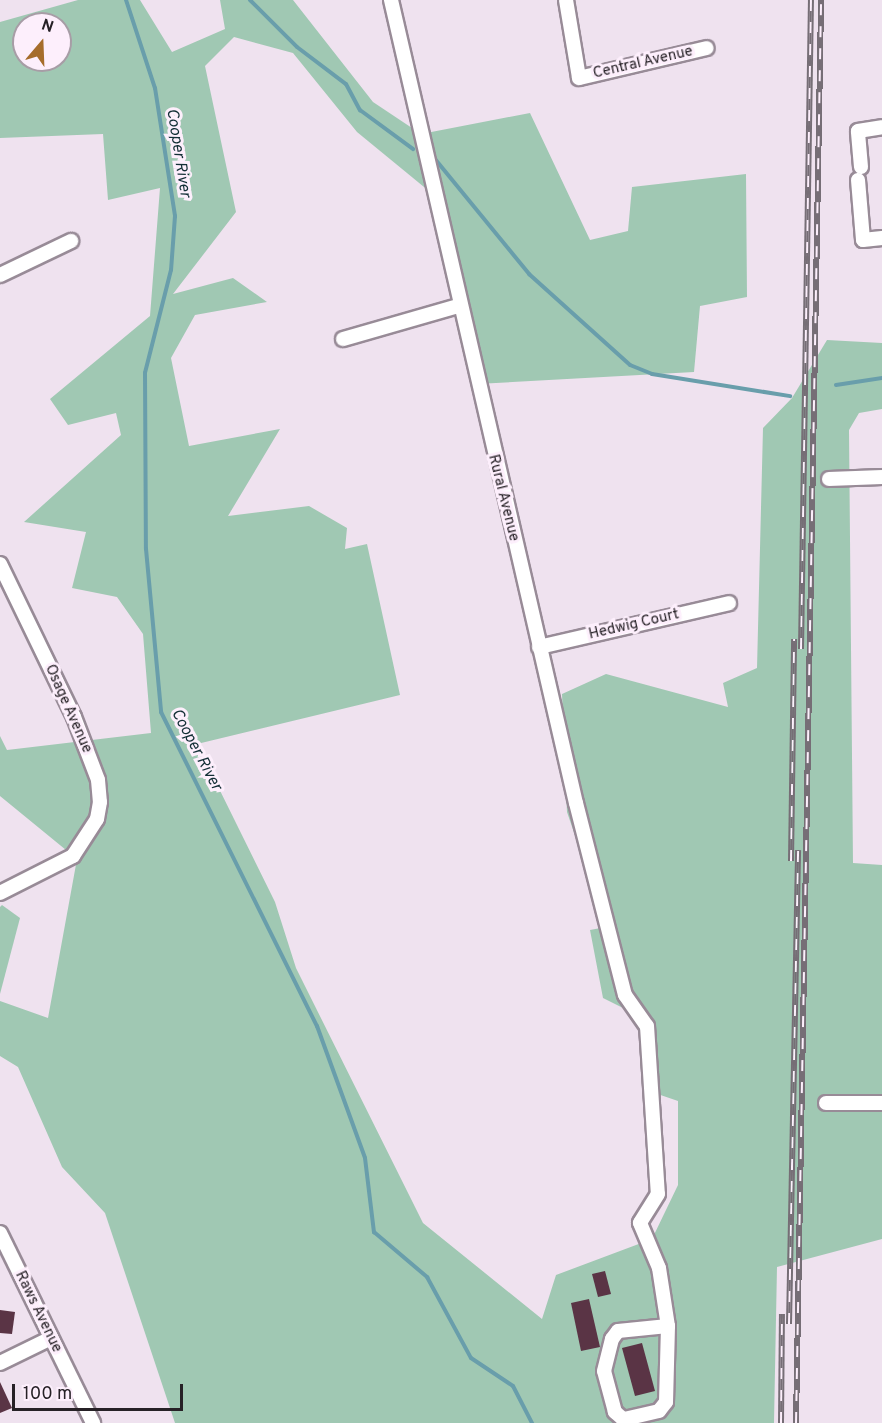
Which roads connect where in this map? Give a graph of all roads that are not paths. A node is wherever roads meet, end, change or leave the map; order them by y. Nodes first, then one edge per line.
1 (391, 0) edge
2 (566, 0) edge
3 (707, 48) dead end
4 (882, 128) edge
5 (882, 238) edge
6 (71, 241) dead end
7 (0, 275) edge
8 (458, 306) junction
9 (343, 339) dead end
10 (882, 477) edge
11 (829, 479) dead end
12 (0, 564) edge
13 (729, 603) dead end
14 (539, 647) junction
15 (0, 893) edge
16 (826, 1103) dead end
17 (882, 1103) edge
18 (0, 1233) edge
19 (668, 1326) junction
20 (51, 1338) junction
21 (0, 1363) edge
22 (93, 1423) edge

1 - 8 street, Rural Avenue
2 - 3 street, Central Avenue
4 - 5 street
6 - 7 street
8 - 9 street
8 - 14 street, Rural Avenue
10 - 11 street
12 - 15 street, Osage Avenue
13 - 14 street, Hedwig Court
14 - 19 street, Rural Avenue
16 - 17 street
18 - 20 street, Raws Avenue
19 - 19 street
20 - 21 street
20 - 22 street, Raws Avenue

